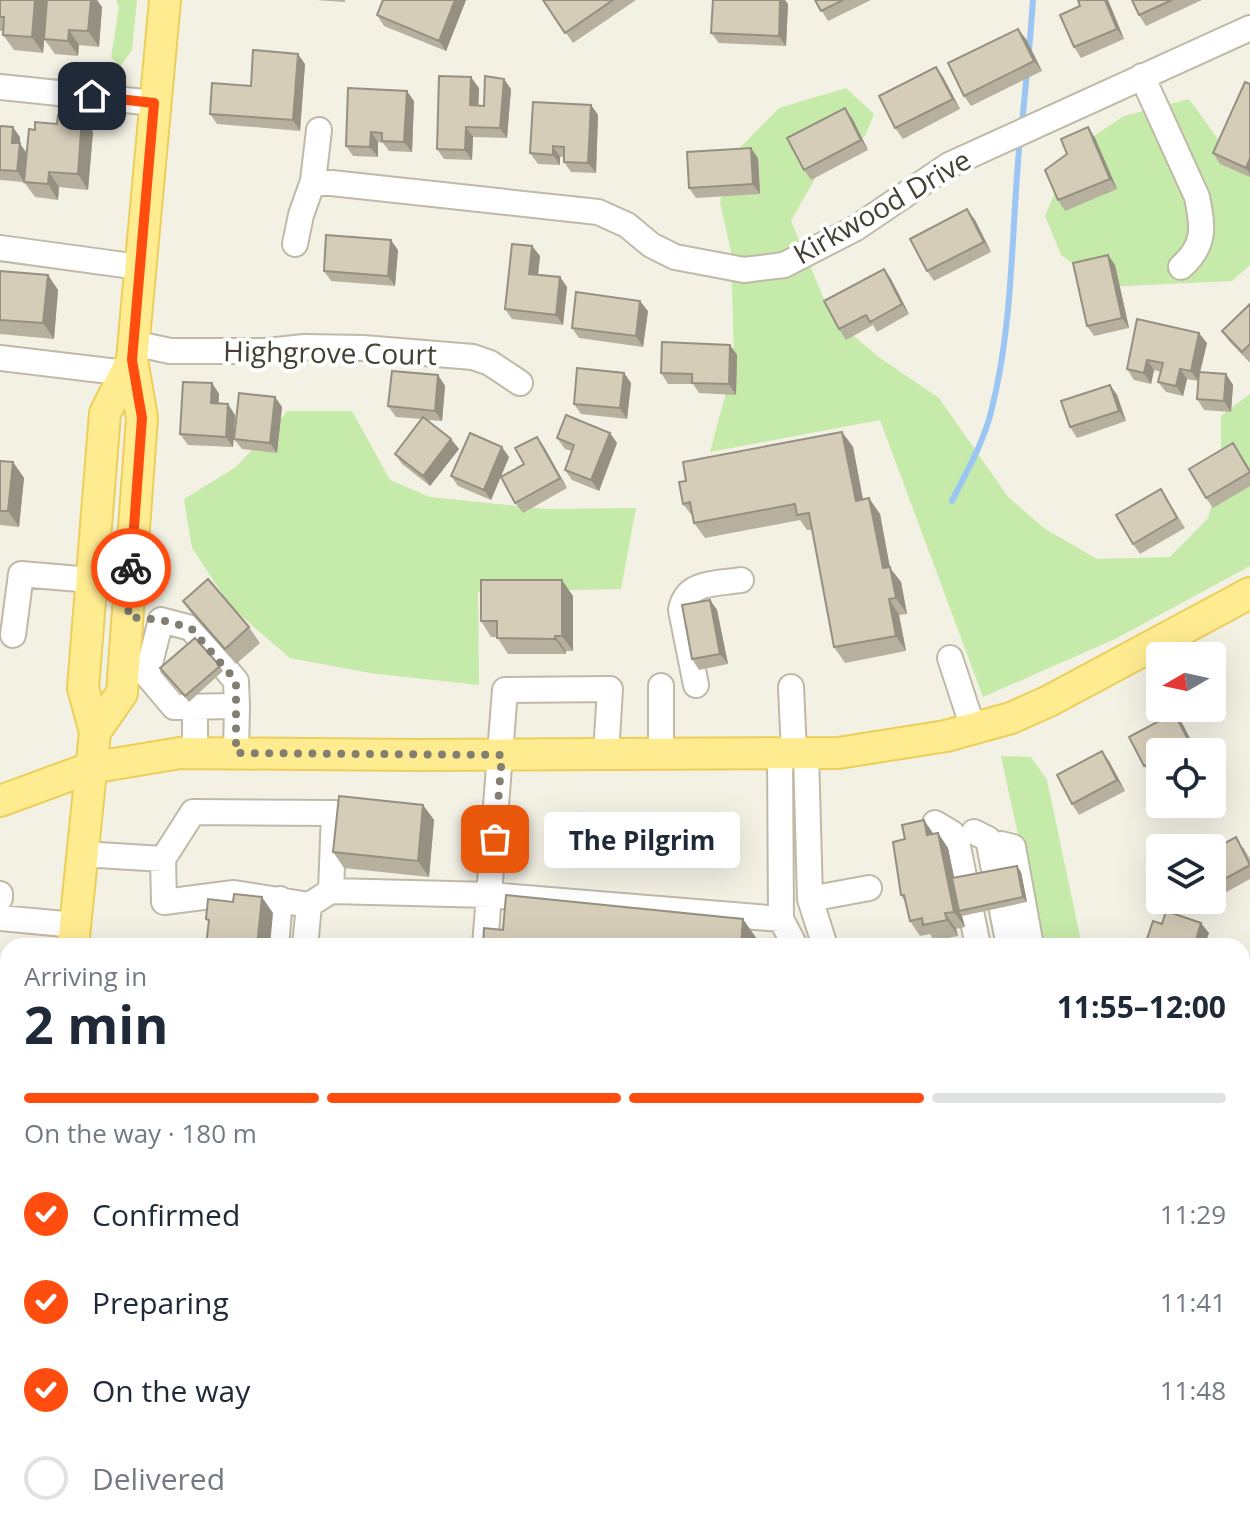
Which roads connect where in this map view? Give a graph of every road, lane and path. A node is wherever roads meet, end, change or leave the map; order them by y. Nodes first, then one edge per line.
1 (165, 0) edge
2 (1250, 28) edge
3 (1142, 76) junction
4 (0, 87) edge
5 (154, 103) junction
6 (319, 130) dead end
7 (313, 181) junction
8 (295, 244) dead end
9 (0, 248) edge
10 (139, 267) junction
11 (1181, 267) dead end
12 (0, 358) edge
13 (130, 359) junction
14 (520, 383) dead end
15 (91, 580) junction
16 (741, 580) dead end
17 (1250, 593) edge
18 (128, 617) junction
19 (161, 620) junction
20 (13, 635) dead end
21 (950, 658) dead end
22 (137, 662) junction
23 (696, 685) dead end
24 (661, 686) dead end
25 (791, 687) dead end
26 (237, 706) junction
27 (195, 707) junction
28 (973, 728) junction
29 (95, 732) junction
30 (195, 753) junction
31 (236, 753) junction
32 (793, 753) junction
33 (606, 754) junction
34 (661, 754) junction
35 (502, 755) junction
36 (90, 768) junction
37 (0, 801) edge
38 (988, 838) junction
39 (82, 854) junction
40 (163, 859) junction
41 (869, 888) dead end
42 (331, 891) junction
43 (490, 895) junction
44 (280, 899) junction
45 (810, 899) junction
46 (309, 905) junction
47 (0, 918) edge
48 (781, 919) junction
49 (74, 936) edge
50 (277, 938) edge
51 (306, 938) edge
52 (486, 938) edge
53 (791, 938) edge
54 (822, 938) edge
55 (976, 938) edge
56 (985, 938) edge
57 (1007, 938) edge
58 (1019, 938) edge
59 (1030, 938) edge

1 - 5 main road
2 - 3 street, Kirkwood Drive
3 - 7 street, Kirkwood Drive
3 - 11 street
4 - 5 street
5 - 10 main road
6 - 7 street
7 - 8 street
9 - 10 street
10 - 13 main road
12 - 13 street, Highgrove Court
13 - 14 street, Highgrove Court
13 - 15 main road
13 - 18 main road
15 - 20 street
15 - 29 main road
16 - 23 street
17 - 28 main road
18 - 19 street
18 - 22 main road
19 - 22 street
19 - 26 street
21 - 28 street
22 - 27 street
22 - 29 main road
24 - 34 street
25 - 32 street
26 - 27 street
26 - 31 street
27 - 30 street
28 - 32 main road
29 - 36 main road
30 - 31 main road
30 - 36 main road
31 - 35 main road
32 - 34 main road
32 - 45 street
32 - 48 street
33 - 34 main road
33 - 35 main road
33 - 35 street
35 - 43 street
36 - 37 main road
36 - 39 main road
38 - 57 street
38 - 58 street
38 - 59 street
39 - 40 street
39 - 49 main road
40 - 42 street
40 - 44 street
41 - 45 street
42 - 43 street
42 - 46 street
43 - 48 street
43 - 52 street
44 - 46 street
44 - 50 street
45 - 54 street
46 - 51 street
47 - 49 street
48 - 53 street
55 - 56 street

